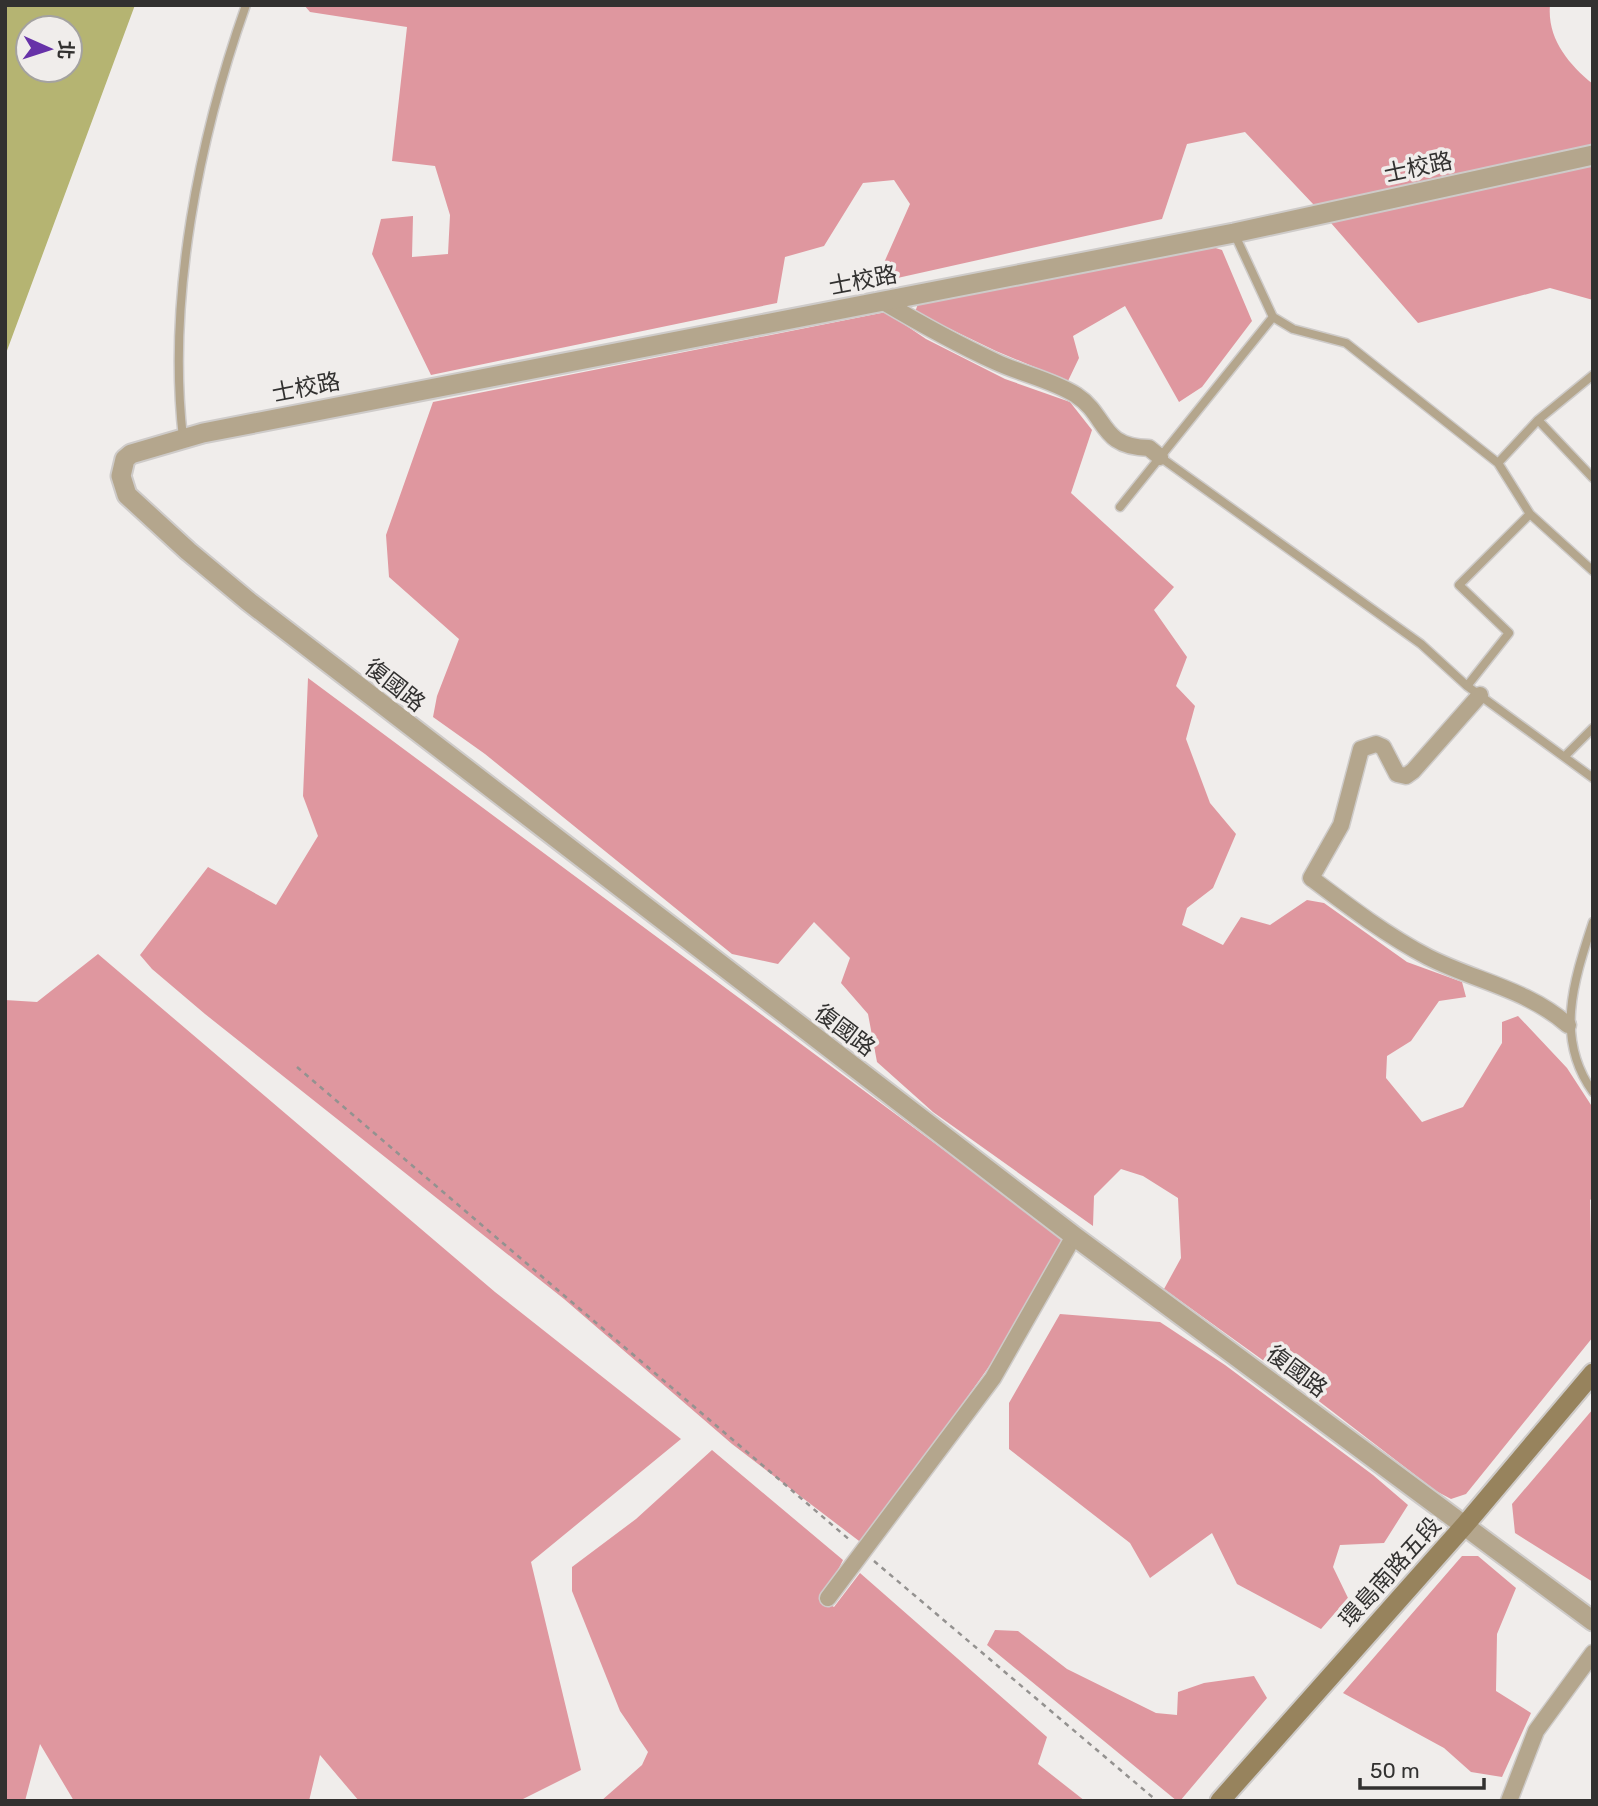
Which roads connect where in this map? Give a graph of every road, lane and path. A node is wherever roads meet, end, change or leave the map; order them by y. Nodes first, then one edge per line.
1 (246, 5) edge
2 (1593, 155) edge
3 (1234, 233) junction
4 (882, 301) junction
5 (1273, 317) junction
6 (1593, 375) edge
7 (1538, 420) junction
8 (183, 438) junction
9 (142, 449) joint
10 (1160, 457) junction
11 (1498, 463) junction
12 (1593, 478) edge
13 (1120, 507) dead end
14 (1530, 514) junction
15 (1593, 571) edge
16 (1474, 690) junction
17 (1593, 728) edge
18 (1565, 756) junction
19 (1593, 778) edge
20 (1593, 922) edge
21 (1568, 1025) junction
22 (298, 1067) dead end
23 (1593, 1092) edge
24 (1074, 1236) junction
25 (1593, 1373) edge
26 (1464, 1526) junction
27 (863, 1551) junction
28 (828, 1598) dead end
29 (1593, 1621) edge
30 (1593, 1653) edge
31 (1157, 1801) edge
32 (1220, 1801) edge
33 (1509, 1801) edge

1 - 8 lane
2 - 3 street, 士校路
3 - 4 street, 士校路
3 - 5 lane
4 - 8 street, 士校路
4 - 10 street
5 - 10 lane
5 - 11 lane
6 - 7 lane
7 - 11 lane
7 - 12 lane
8 - 9 street, 士校路
9 - 24 street, 復國路
10 - 13 lane
10 - 16 lane
11 - 14 lane
14 - 15 lane
14 - 16 lane
16 - 18 lane
16 - 21 street
17 - 18 lane
18 - 19 lane
20 - 21 lane
21 - 23 lane
22 - 27 path
24 - 26 street, 復國路
24 - 27 street
25 - 26 main road, 環島南路五段
26 - 29 street, 復國路
26 - 32 main road, 環島南路五段
27 - 28 street
27 - 31 path
30 - 33 street

